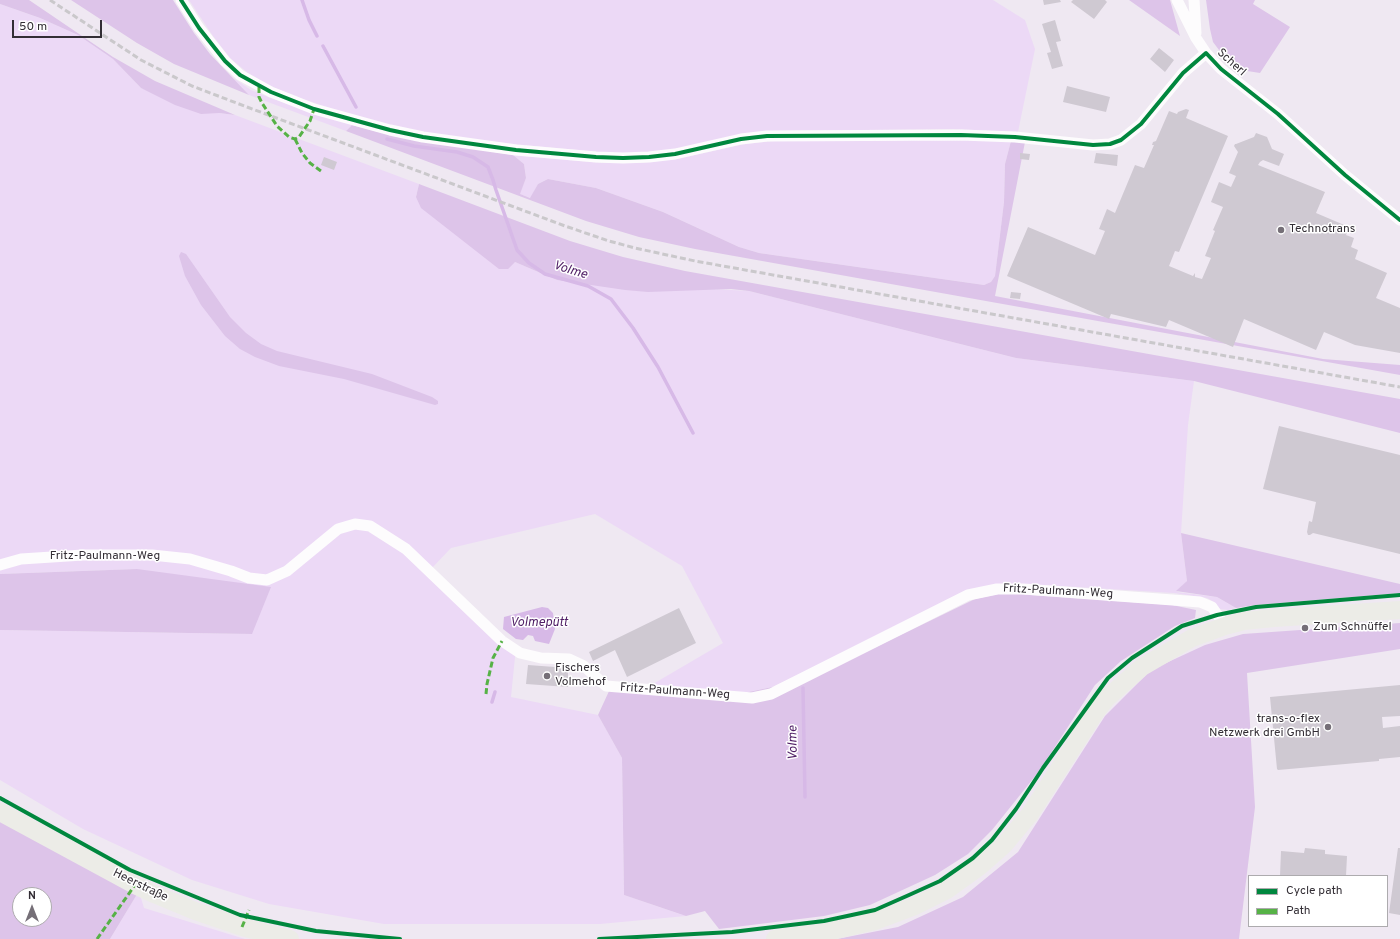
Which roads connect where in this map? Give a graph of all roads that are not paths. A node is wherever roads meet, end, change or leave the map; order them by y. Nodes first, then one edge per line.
1 (181, 0) edge
2 (1177, 0) edge
3 (1194, 0) edge
4 (1196, 38) junction
5 (1206, 53) junction
6 (1400, 220) edge
7 (0, 565) edge
8 (1400, 610) edge
9 (1225, 626) junction
10 (0, 812) edge
11 (290, 939) edge
12 (775, 939) edge

1 - 5 street, Scherl
2 - 4 street, Scherl
3 - 4 street
4 - 5 street, Scherl
5 - 6 street, Scherl
7 - 9 street, Fritz-Paulmann-Weg
8 - 9 main road
9 - 12 main road
10 - 11 main road, Heerstraße

